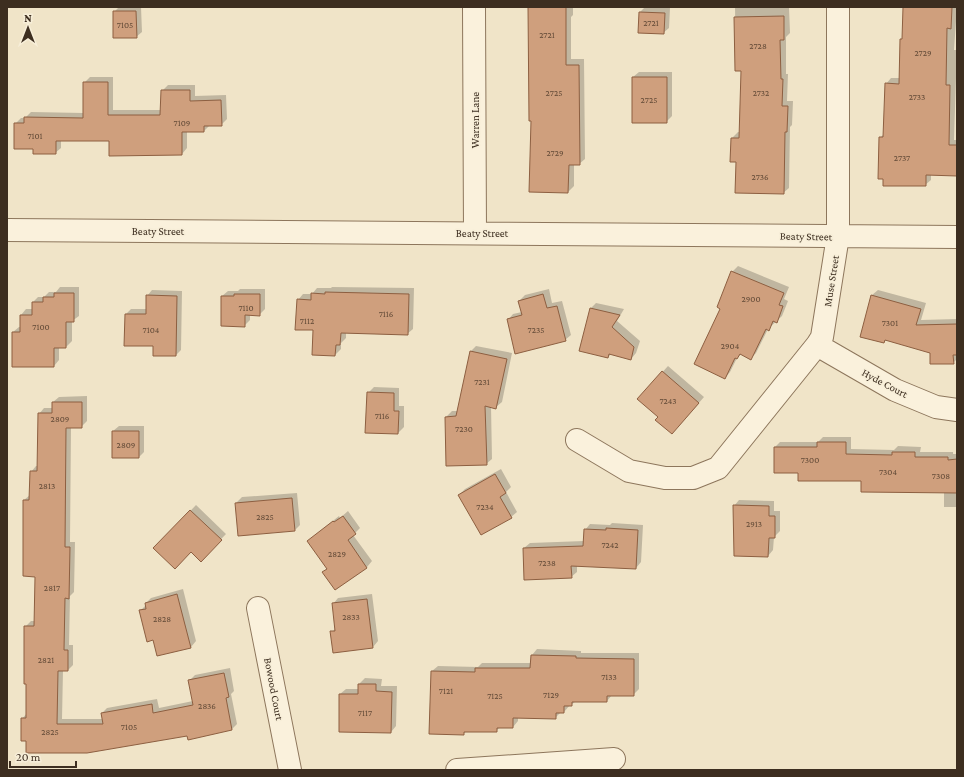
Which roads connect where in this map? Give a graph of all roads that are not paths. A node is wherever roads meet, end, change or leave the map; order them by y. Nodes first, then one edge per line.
1 (474, 7) edge
2 (838, 7) edge
3 (7, 230) edge
4 (475, 233) junction
5 (838, 236) junction
6 (957, 237) edge
7 (817, 345) junction
8 (957, 410) edge
9 (577, 440) dead end
10 (258, 608) dead end
11 (614, 759) dead end
12 (540, 767) edge
13 (290, 770) edge
14 (457, 770) edge

1 - 4 street, Warren Lane
2 - 5 street, Muse Street
3 - 4 street, Beaty Street
4 - 5 street, Beaty Street
5 - 6 street, Beaty Street
5 - 7 street, Muse Street
7 - 8 street, Hyde Court
7 - 9 street, Muse Street
10 - 13 street, Bowood Court
11 - 12 street
12 - 14 street

